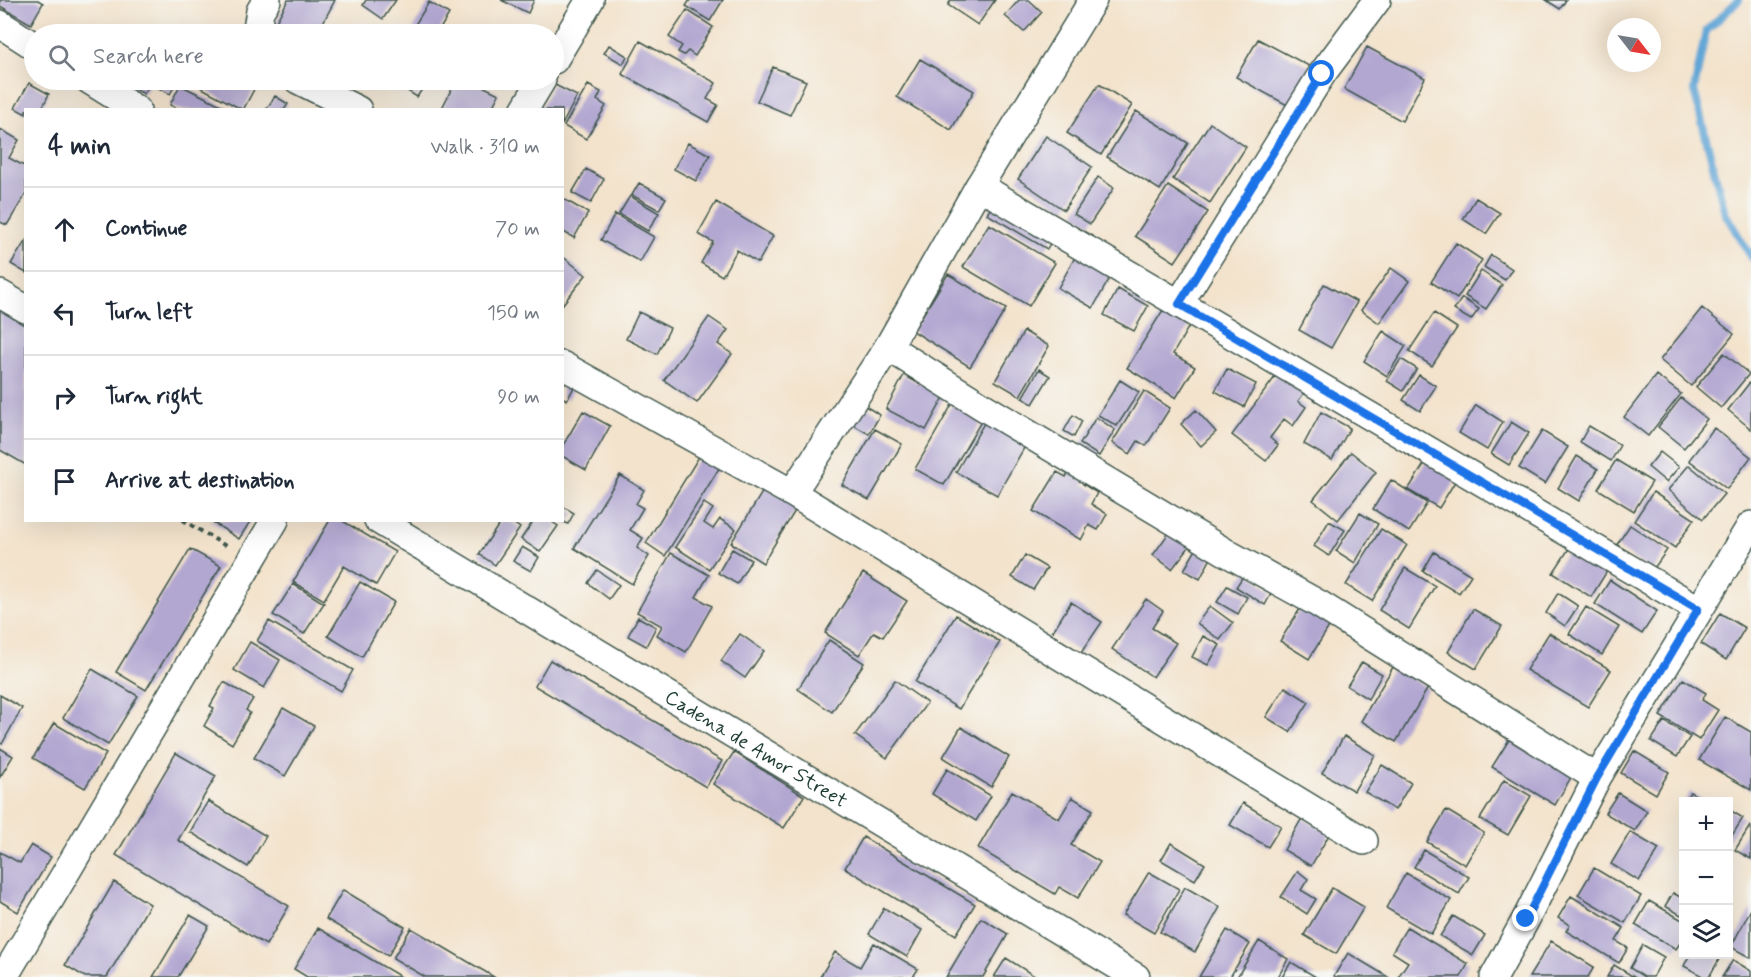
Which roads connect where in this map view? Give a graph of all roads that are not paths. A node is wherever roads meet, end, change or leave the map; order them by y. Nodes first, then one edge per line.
1 (267, 0) edge
2 (590, 0) edge
3 (1093, 0) edge
4 (1377, 0) edge
5 (0, 24) edge
6 (258, 24) edge
7 (24, 40) edge
8 (564, 43) edge
9 (104, 90) edge
10 (318, 90) edge
11 (536, 90) edge
12 (134, 108) edge
13 (354, 108) edge
14 (525, 108) edge
15 (979, 186) junction
16 (0, 294) edge
17 (1179, 304) junction
18 (24, 308) edge
19 (888, 347) junction
20 (564, 366) edge
21 (792, 493) junction
22 (274, 522) edge
23 (381, 522) edge
24 (1751, 525) edge
25 (1698, 609) junction
26 (1597, 778) junction
27 (1364, 841) dead end
28 (4, 977) edge
29 (1136, 977) edge
30 (1494, 977) edge

1 - 6 street
2 - 8 street
3 - 15 street
4 - 17 street
5 - 7 street
9 - 12 street
10 - 13 street
11 - 14 street
15 - 17 street
15 - 19 street
16 - 18 street
17 - 25 street
19 - 21 street
19 - 26 street
20 - 21 street
21 - 27 street
22 - 28 street
23 - 29 street, Cadena de Amor Street
24 - 25 street
25 - 26 street
26 - 30 street

